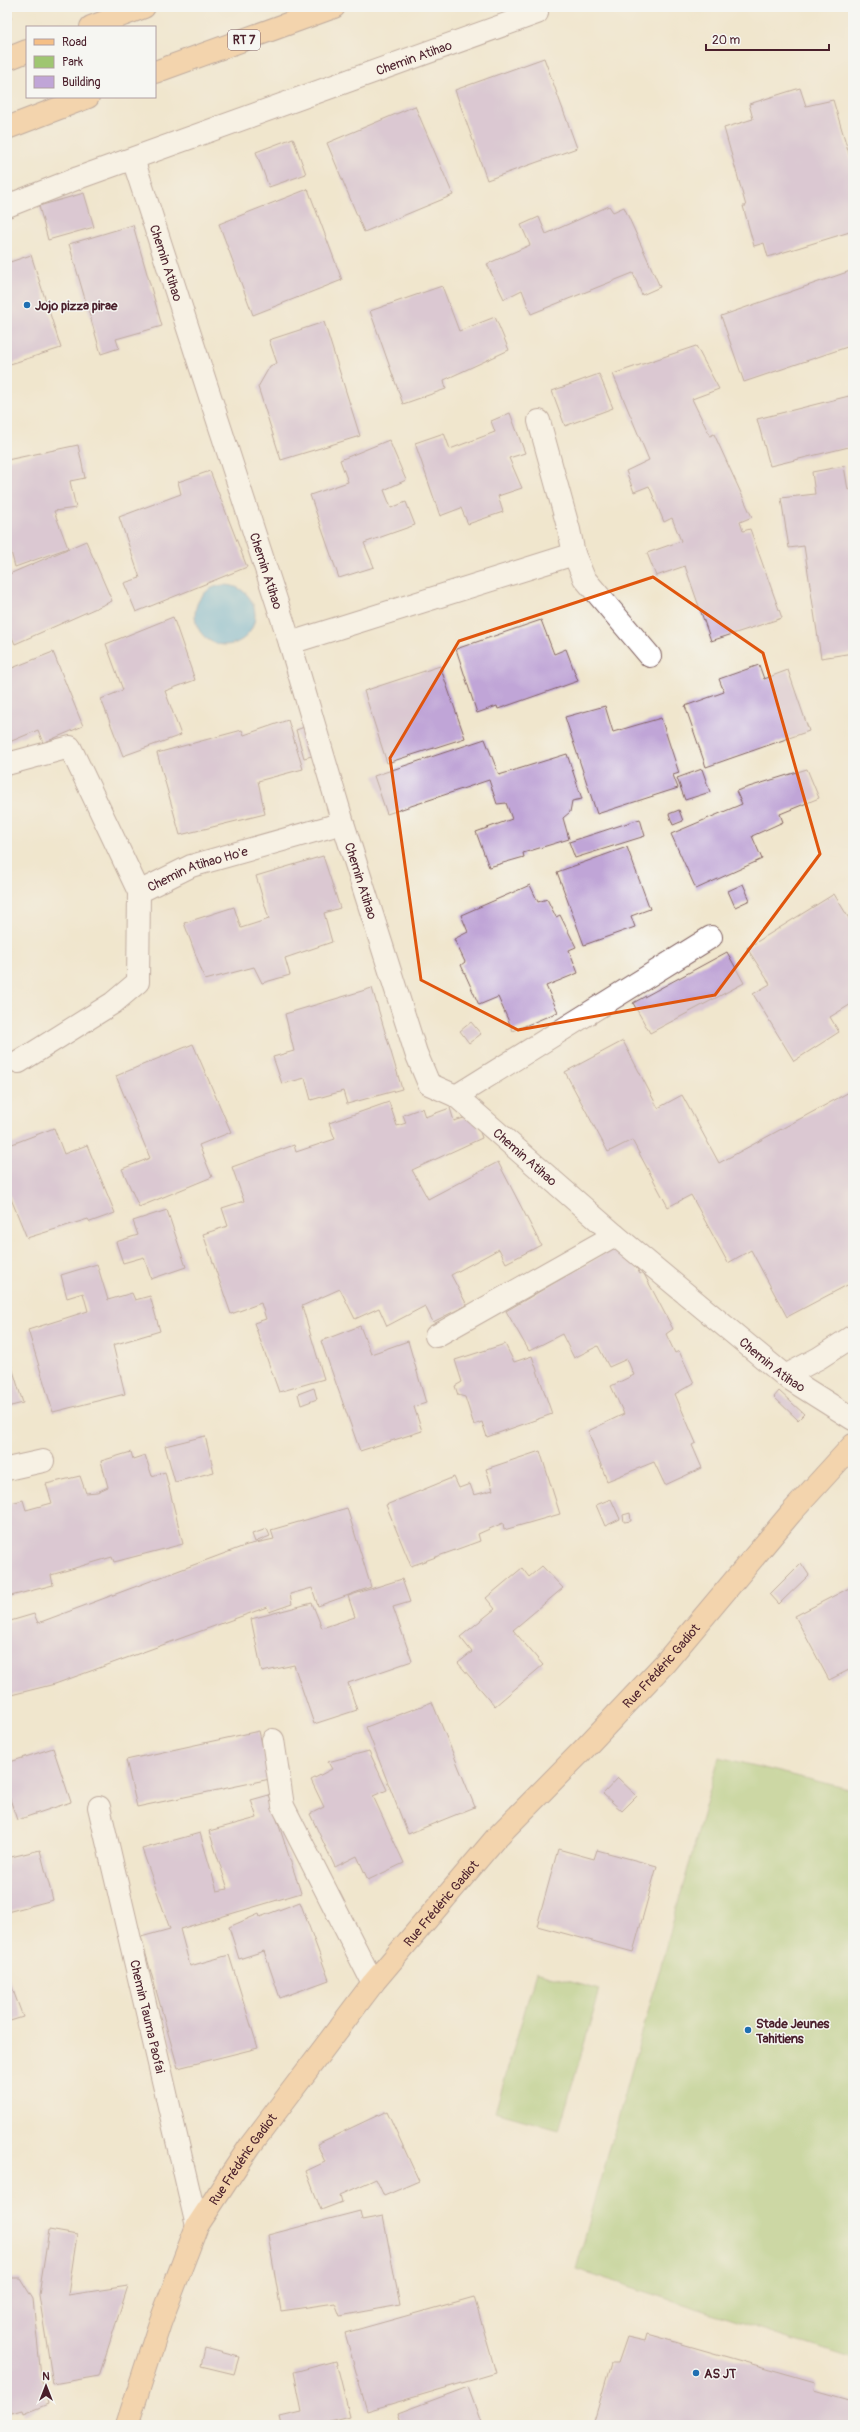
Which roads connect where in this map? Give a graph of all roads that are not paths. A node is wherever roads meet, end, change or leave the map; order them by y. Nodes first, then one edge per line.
1 (144, 7) edge
2 (334, 7) edge
3 (537, 13) dead end
4 (94, 26) edge
5 (26, 51) edge
6 (7, 59) edge
7 (156, 72) edge
8 (85, 98) edge
9 (7, 128) edge
10 (133, 159) junction
11 (7, 206) edge
12 (538, 421) dead end
13 (574, 554) junction
14 (290, 643) junction
15 (650, 656) dead end
16 (7, 764) edge
17 (343, 823) junction
18 (139, 892) junction
19 (711, 936) dead end
20 (19, 1062) dead end
21 (456, 1096) junction
22 (615, 1235) junction
23 (436, 1336) dead end
24 (853, 1336) edge
25 (785, 1376) junction
26 (853, 1419) edge
27 (853, 1445) edge
28 (43, 1461) dead end
29 (7, 1469) edge
30 (273, 1740) dead end
31 (99, 1807) dead end
32 (373, 1983) junction
33 (197, 2226) junction
34 (127, 2425) edge

1 - 4 main road
2 - 7 main road, RT 7
3 - 10 street, Chemin Atihao
5 - 6 main road
8 - 9 main road
10 - 11 street, Chemin Atihao
10 - 14 street, Chemin Atihao
12 - 13 street
13 - 14 street
13 - 15 street
14 - 17 street, Chemin Atihao
16 - 18 street
17 - 18 street, Chemin Atihao Ho'e
17 - 21 street, Chemin Atihao
18 - 20 street, Chemin Atihao Ho'e
19 - 21 street
21 - 22 street, Chemin Atihao
22 - 23 street
22 - 25 street, Chemin Atihao
24 - 25 street
25 - 26 street, Chemin Atihao
27 - 32 main road, Rue Frédéric Gadiot
28 - 29 street
30 - 32 street
31 - 33 street, Chemin Tauma Paofai
32 - 33 main road, Rue Frédéric Gadiot
33 - 34 main road, Rue Frédéric Gadiot

